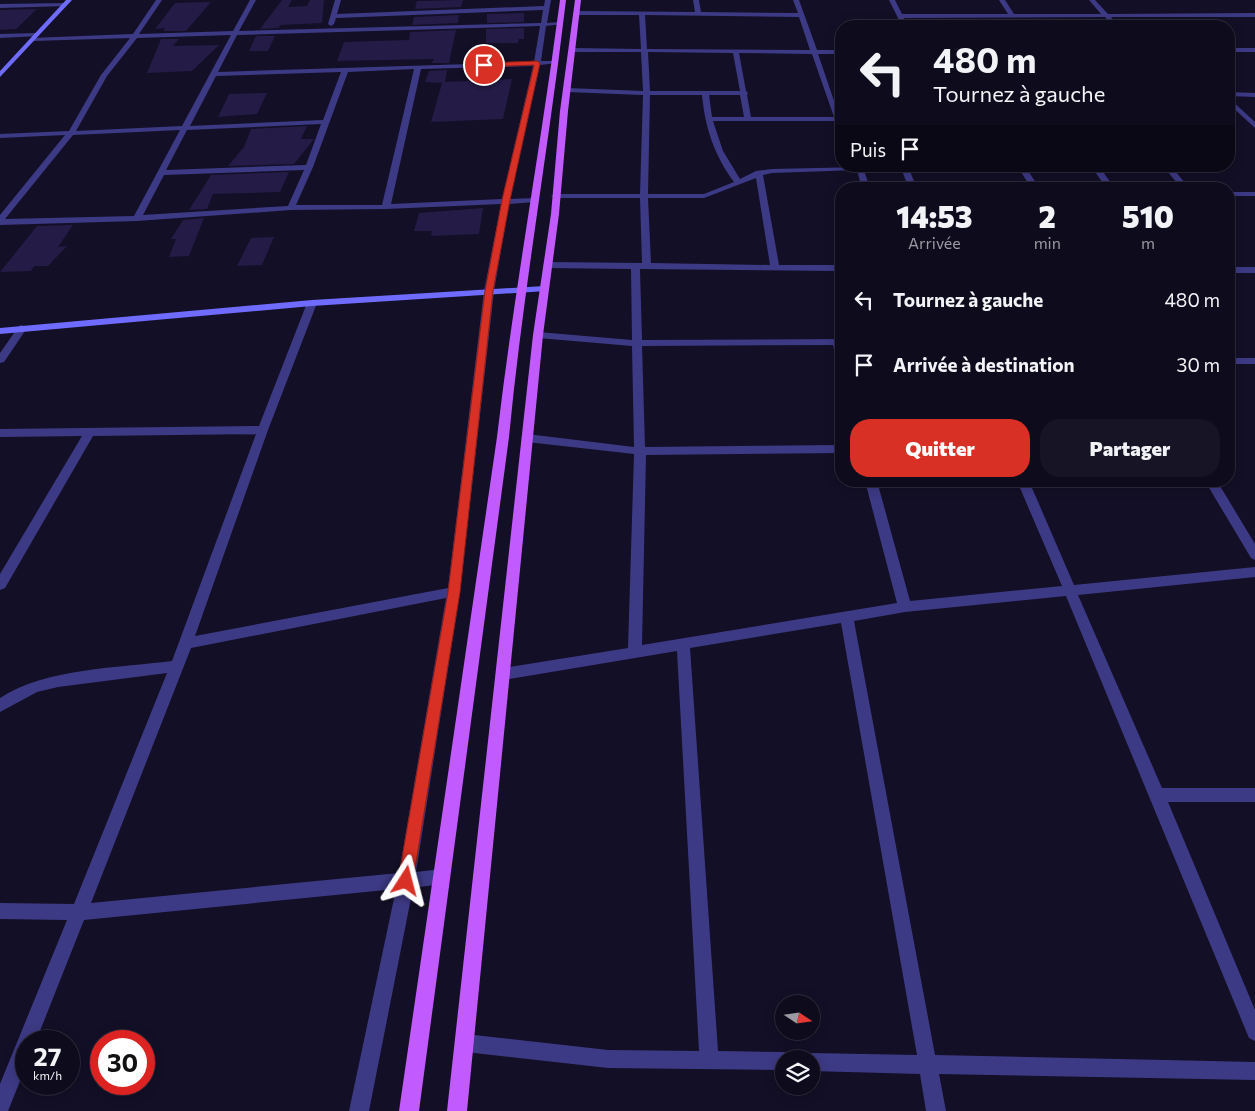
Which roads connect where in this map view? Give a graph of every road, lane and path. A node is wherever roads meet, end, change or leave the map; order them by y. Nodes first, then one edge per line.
1 (159, 0) edge
2 (253, 0) edge
3 (338, 0) edge
4 (563, 0) edge
5 (696, 0) edge
6 (796, 0) edge
7 (892, 0) edge
8 (1002, 0) edge
9 (1092, 0) edge
10 (68, 2) edge
11 (548, 4) edge
12 (0, 6) edge
13 (577, 6) edge
14 (1105, 14) junction
15 (642, 15) junction
16 (698, 15) junction
17 (1012, 15) junction
18 (1255, 15) edge
19 (334, 16) junction
20 (801, 16) junction
21 (900, 16) junction
22 (902, 20) edge
23 (1110, 20) edge
24 (560, 24) junction
25 (544, 25) junction
26 (328, 31) junction
27 (234, 33) junction
28 (0, 36) edge
29 (135, 36) junction
30 (35, 37) junction
31 (572, 50) junction
32 (1235, 50) edge
33 (1255, 50) edge
34 (644, 52) junction
35 (736, 52) junction
36 (814, 52) junction
37 (835, 52) edge
38 (537, 63) junction
39 (554, 63) junction
40 (3, 68) edge
41 (418, 68) junction
42 (345, 70) junction
43 (0, 74) edge
44 (212, 74) junction
45 (567, 90) junction
46 (647, 93) junction
47 (705, 93) junction
48 (744, 93) junction
49 (1235, 94) edge
50 (1255, 95) edge
51 (835, 103) edge
52 (1235, 106) edge
53 (708, 119) junction
54 (748, 119) junction
55 (835, 119) edge
56 (325, 122) junction
57 (1255, 126) edge
58 (184, 128) junction
59 (72, 133) junction
60 (0, 136) edge
61 (308, 167) junction
62 (835, 169) edge
63 (1172, 172) edge
64 (162, 173) junction
65 (759, 173) junction
66 (738, 182) junction
67 (1180, 182) edge
68 (1235, 194) edge
69 (1255, 194) edge
70 (555, 196) junction
71 (644, 196) junction
72 (506, 200) junction
73 (534, 200) junction
74 (386, 207) junction
75 (291, 208) junction
76 (136, 218) junction
77 (0, 221) edge
78 (547, 265) junction
79 (635, 266) junction
80 (647, 266) junction
81 (775, 267) junction
82 (835, 268) edge
83 (1235, 270) edge
84 (1255, 270) edge
85 (544, 289) junction
86 (521, 290) junction
87 (489, 291) junction
88 (312, 303) junction
89 (22, 328) junction
90 (0, 330) edge
91 (538, 335) junction
92 (835, 342) edge
93 (636, 343) junction
94 (0, 360) edge
95 (1235, 361) edge
96 (1255, 361) edge
97 (263, 430) junction
98 (90, 431) junction
99 (0, 433) edge
100 (527, 438) junction
101 (835, 448) edge
102 (640, 451) junction
103 (873, 487) edge
104 (1025, 487) edge
105 (1215, 487) edge
106 (1255, 556) edge
107 (1255, 572) edge
108 (0, 585) edge
109 (1068, 590) junction
110 (454, 592) junction
111 (905, 606) junction
112 (846, 616) junction
113 (186, 643) junction
114 (683, 643) junction
115 (635, 650) junction
116 (177, 666) junction
117 (504, 674) junction
118 (0, 706) edge
119 (1255, 795) edge
120 (1157, 796) junction
121 (442, 877) junction
122 (406, 881) junction
123 (0, 911) edge
124 (80, 912) junction
125 (32, 1030) edge
126 (1255, 1032) edge
127 (465, 1043) junction
128 (709, 1060) junction
129 (775, 1061) edge
130 (820, 1062) edge
131 (927, 1063) junction
132 (15, 1071) edge
133 (1255, 1071) edge
134 (0, 1107) edge
135 (359, 1111) edge
136 (409, 1111) edge
137 (457, 1111) edge
138 (936, 1111) edge

1 - 29 street
2 - 27 street
3 - 19 street
4 - 24 main road
5 - 16 street
6 - 20 street
7 - 21 street
8 - 17 street
9 - 14 street
10 - 12 street
10 - 30 street
11 - 19 street
11 - 25 street
13 - 15 street
13 - 31 main road
14 - 17 street
14 - 18 street
14 - 23 street
15 - 16 street
15 - 34 street
16 - 20 street
17 - 21 street
19 - 26 street
20 - 36 street
21 - 22 street
24 - 25 street
24 - 39 main road
25 - 26 street
25 - 38 street
26 - 27 street
27 - 29 street
27 - 44 street
28 - 30 street
29 - 30 street
29 - 59 street
30 - 40 street
31 - 34 street
31 - 45 main road
32 - 33 street
34 - 35 street
34 - 46 street
35 - 36 street
35 - 48 street
36 - 37 street
36 - 51 street
38 - 39 street
38 - 41 street
38 - 72 street
39 - 73 main road
40 - 43 street
41 - 42 street
41 - 74 street
42 - 44 street
42 - 56 street
44 - 58 street
45 - 46 street
45 - 70 main road
46 - 47 street
46 - 71 street
47 - 48 street
47 - 53 street
48 - 54 street
49 - 50 street
52 - 57 street
53 - 54 street
53 - 66 street
54 - 55 street
56 - 58 street
56 - 61 street
58 - 59 street
58 - 64 street
59 - 60 street
59 - 77 street
61 - 64 street
61 - 75 street
62 - 65 street
63 - 67 street
64 - 76 street
65 - 66 street
65 - 81 street
66 - 71 street
68 - 69 street
70 - 71 street
70 - 78 main road
71 - 80 street
72 - 73 street
72 - 74 street
72 - 87 street
73 - 86 main road
74 - 75 street
75 - 76 street
76 - 77 street
78 - 79 street
78 - 85 main road
79 - 80 street
79 - 93 street
80 - 81 street
81 - 82 street
83 - 84 street
85 - 86 street
85 - 91 main road
86 - 87 street
86 - 121 main road
87 - 88 street
87 - 110 street
88 - 89 street
88 - 97 street
89 - 90 street
89 - 94 street
91 - 93 street
91 - 100 main road
92 - 93 street
93 - 102 street
95 - 96 street
97 - 98 street
97 - 113 street
98 - 99 street
98 - 108 street
100 - 102 street
100 - 117 main road
101 - 102 street
102 - 115 street
103 - 111 street
104 - 109 street
105 - 106 street
107 - 109 street
109 - 111 street
109 - 120 street
110 - 113 street
110 - 122 street
111 - 112 street
112 - 114 street
112 - 131 street
113 - 116 street
114 - 115 street
114 - 128 street
115 - 117 street
116 - 118 street
116 - 124 street
117 - 127 main road
119 - 120 street
120 - 126 street
121 - 122 street
121 - 136 main road
122 - 124 street
122 - 135 street
123 - 124 street
124 - 125 street
127 - 128 street
127 - 137 main road
128 - 129 street
130 - 131 street
131 - 133 street
131 - 138 street
132 - 134 street

